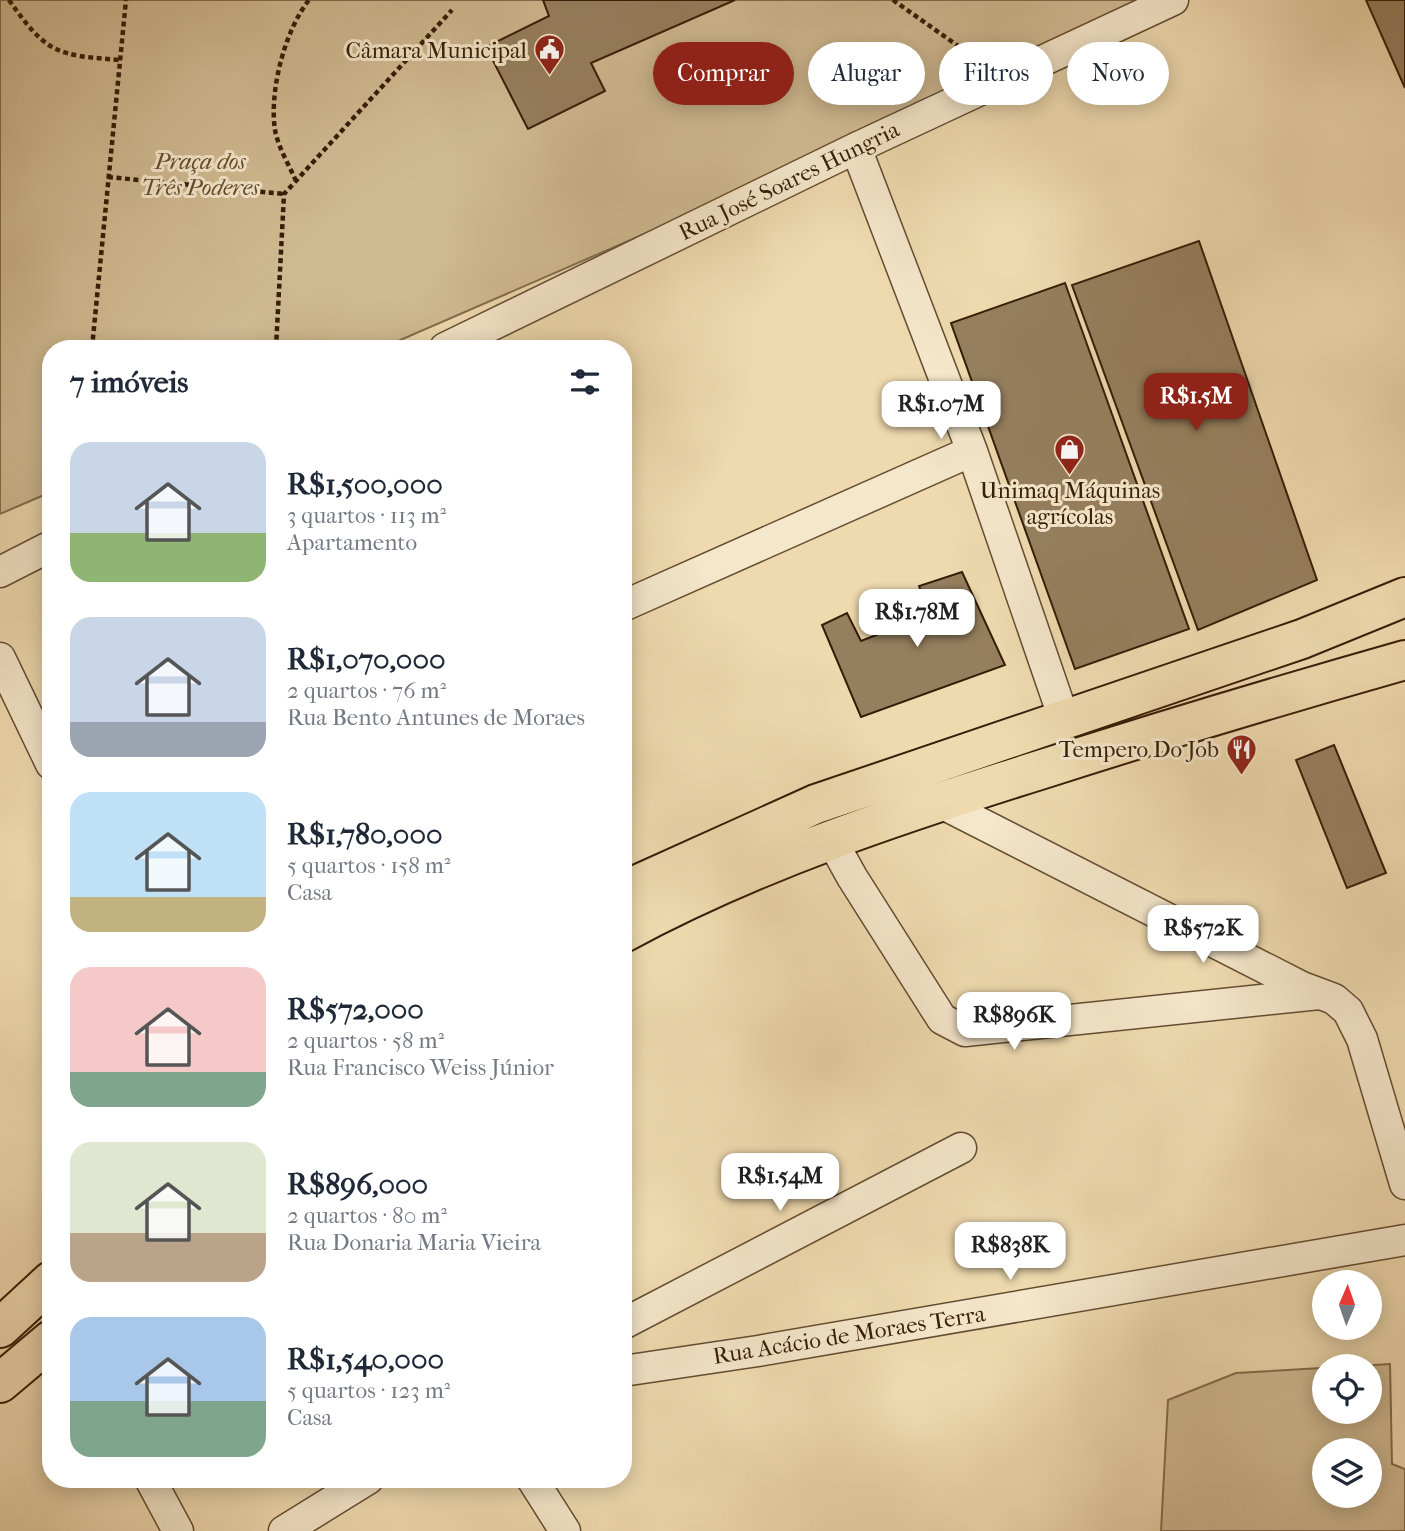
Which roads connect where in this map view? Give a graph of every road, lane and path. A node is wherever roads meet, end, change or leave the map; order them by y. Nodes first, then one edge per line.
1 (9, 0) edge
2 (126, 0) edge
3 (309, 0) edge
4 (893, 0) edge
5 (1172, 0) edge
6 (452, 9) dead end
7 (953, 42) edge
8 (1053, 55) edge
9 (120, 60) junction
10 (947, 105) edge
11 (856, 148) junction
12 (108, 177) junction
13 (296, 181) junction
14 (284, 194) junction
15 (93, 340) edge
16 (276, 340) edge
17 (461, 340) edge
18 (972, 451) junction
19 (42, 551) edge
20 (0, 572) edge
21 (1405, 597) edge
22 (632, 602) edge
23 (0, 659) edge
24 (1405, 660) edge
25 (1064, 719) junction
26 (42, 745) edge
27 (937, 801) junction
28 (832, 841) junction
29 (632, 887) edge
30 (632, 928) edge
31 (1320, 994) junction
32 (961, 1148) dead end
33 (1405, 1184) edge
34 (1405, 1240) edge
35 (42, 1289) edge
36 (632, 1319) edge
37 (0, 1328) edge
38 (42, 1348) edge
39 (632, 1370) edge
40 (0, 1383) edge
41 (155, 1488) edge
42 (353, 1488) edge
43 (538, 1488) edge
44 (178, 1531) edge
45 (284, 1531) edge
46 (565, 1531) edge

1 - 9 path
2 - 9 path
3 - 13 path
4 - 7 path
5 - 8 street, Rua José Soares Hungria
6 - 13 path
9 - 12 path
10 - 11 street, Rua José Soares Hungria
11 - 17 street, Rua José Soares Hungria
11 - 18 street
12 - 14 path
12 - 15 path
13 - 14 path
14 - 16 path
18 - 22 street
18 - 25 street
19 - 20 street
21 - 25 main road
23 - 26 street
24 - 27 main road
25 - 29 main road
27 - 28 main road
27 - 31 street
28 - 30 main road
28 - 31 street
31 - 33 street
32 - 36 street
34 - 39 street, Rua Acácio de Moraes Terra
35 - 37 main road
38 - 40 main road
41 - 44 street
42 - 45 street
43 - 46 street

